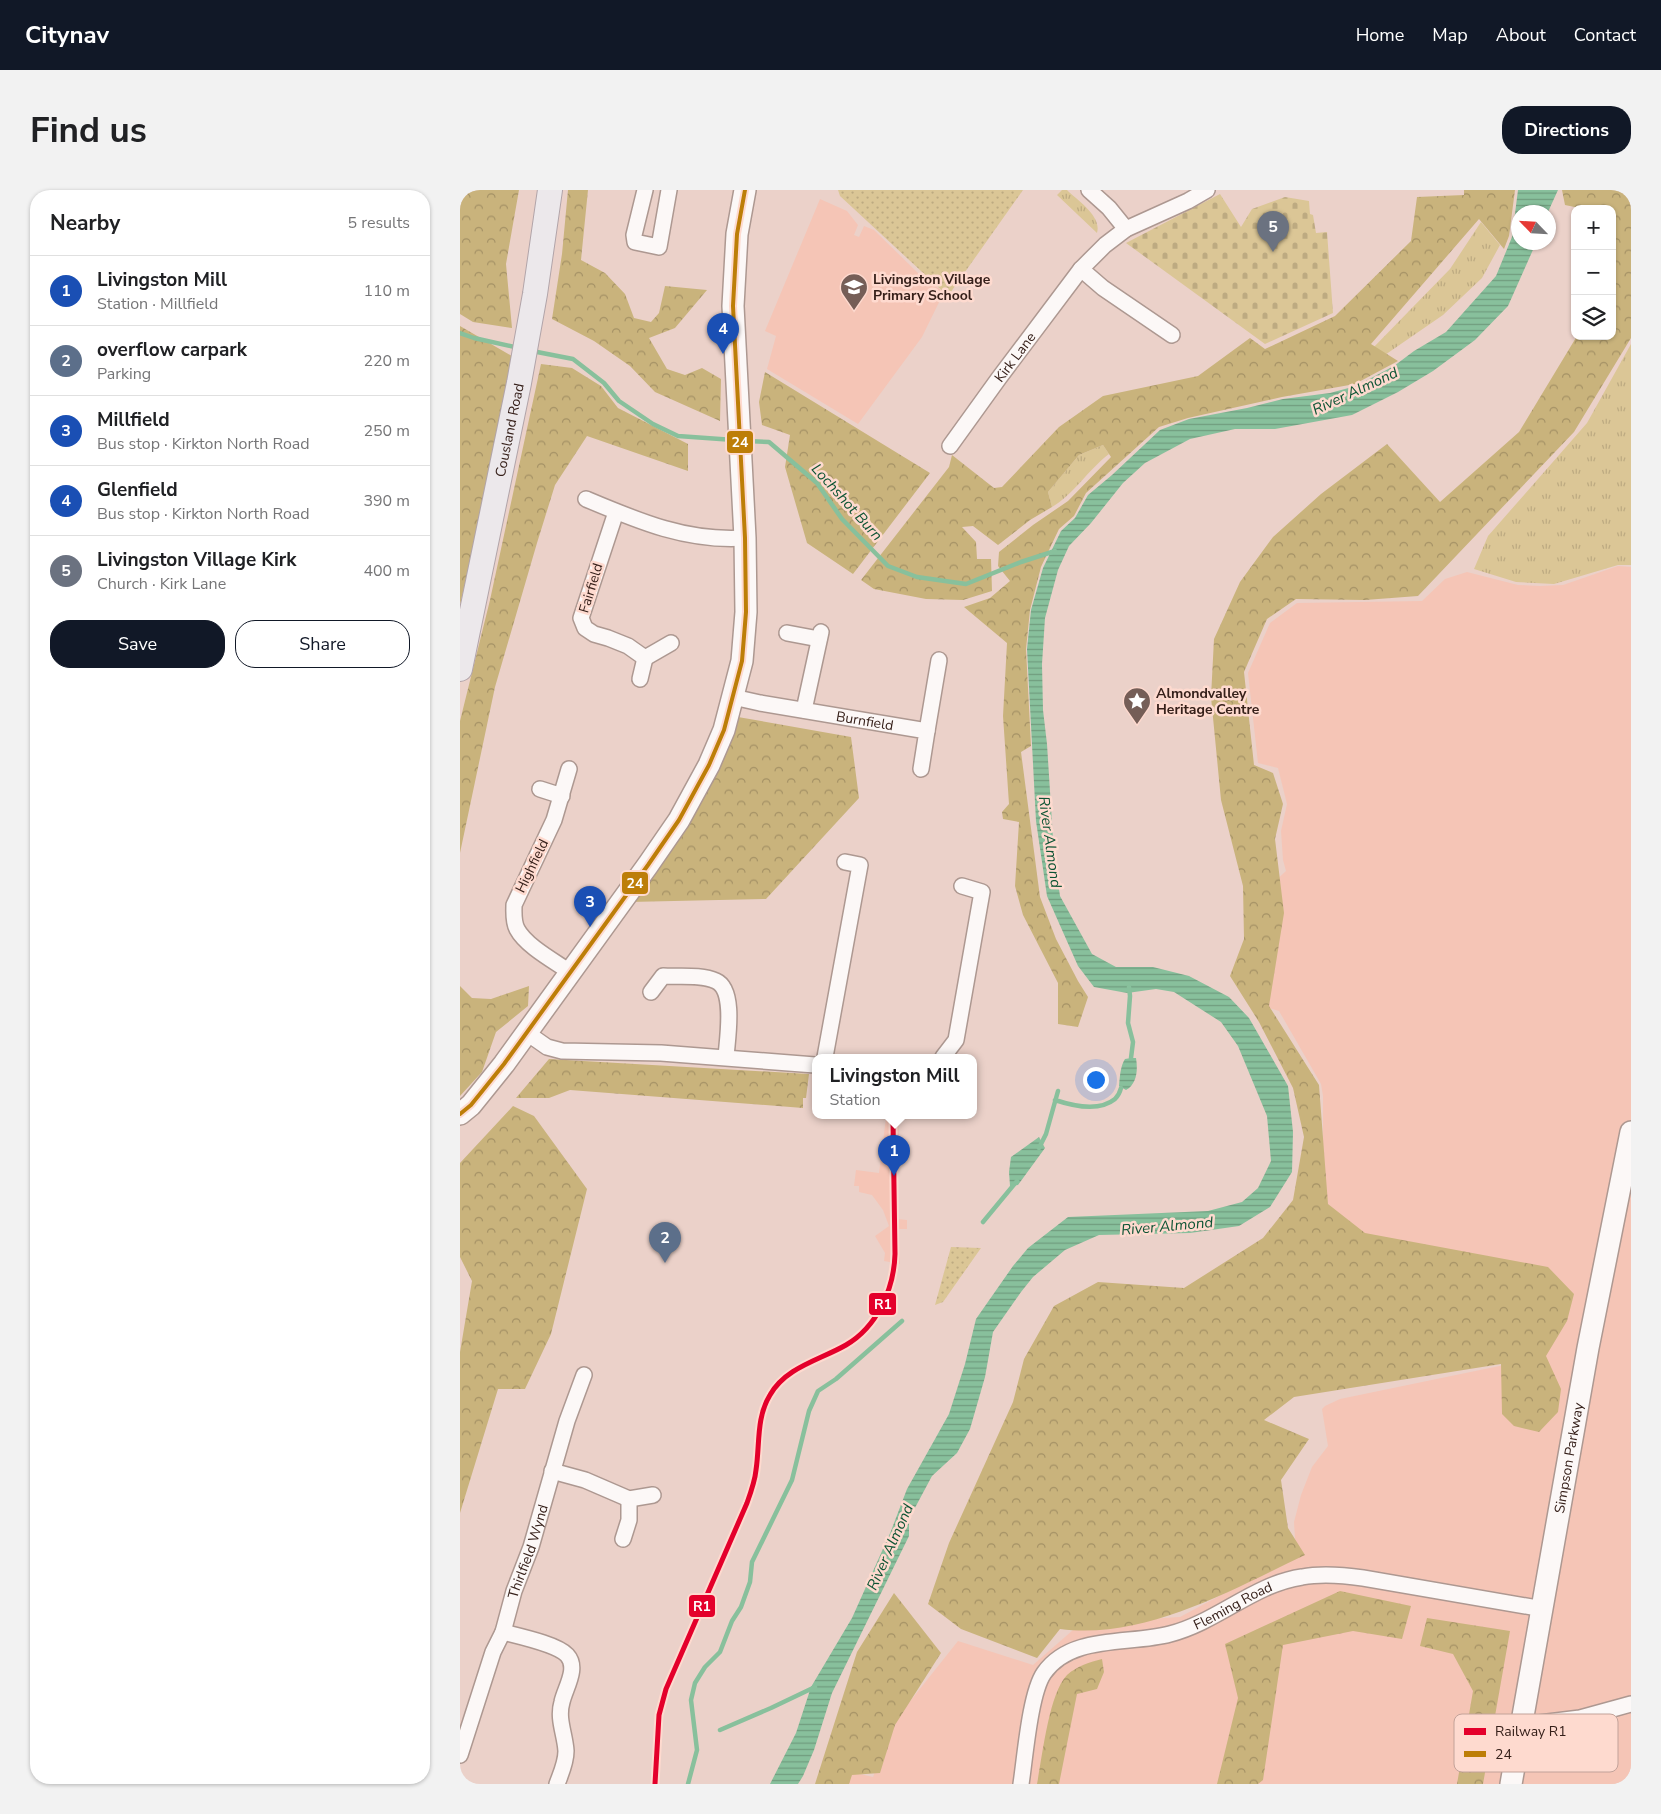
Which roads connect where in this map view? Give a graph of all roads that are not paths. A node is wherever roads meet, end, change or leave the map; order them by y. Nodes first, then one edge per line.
1 (550, 190) edge
2 (645, 190) edge
3 (669, 190) edge
4 (745, 190) edge
5 (1089, 190) edge
6 (1207, 190) edge
7 (1126, 229) junction
8 (1081, 269) junction
9 (1172, 335) dead end
10 (950, 446) dead end
11 (586, 499) dead end
12 (616, 512) junction
13 (745, 538) junction
14 (787, 633) dead end
15 (671, 643) dead end
16 (646, 658) junction
17 (939, 660) dead end
18 (460, 669) edge
19 (640, 679) dead end
20 (734, 697) junction
21 (804, 710) junction
22 (927, 731) junction
23 (570, 769) dead end
24 (921, 769) dead end
25 (540, 789) dead end
26 (562, 796) junction
27 (845, 862) dead end
28 (962, 886) dead end
29 (570, 972) junction
30 (651, 992) dead end
31 (526, 1033) junction
32 (826, 1054) edge
33 (945, 1054) edge
34 (726, 1058) junction
35 (812, 1066) edge
36 (460, 1114) edge
37 (1631, 1132) edge
38 (584, 1375) dead end
39 (552, 1471) junction
40 (654, 1495) dead end
41 (629, 1499) junction
42 (623, 1539) dead end
43 (1543, 1609) junction
44 (503, 1632) junction
45 (1631, 1704) edge
46 (1524, 1714) edge
47 (1595, 1714) edge
48 (460, 1754) edge
49 (557, 1784) edge
50 (1021, 1784) edge

1 - 18 main road, Cousland Road
2 - 3 street
4 - 13 main road
5 - 7 street
6 - 7 street, Kirk Lane
7 - 8 street, Kirk Lane
8 - 9 street
8 - 10 street, Kirk Lane
11 - 12 street
12 - 13 street
12 - 16 street, Fairfield
13 - 20 main road
14 - 21 street
15 - 16 street
16 - 19 street
17 - 22 street
20 - 21 street, Burnfield
20 - 29 main road
21 - 22 street, Burnfield
22 - 24 street
23 - 26 street, Highfield
25 - 26 street
26 - 29 street, Highfield
27 - 32 street
28 - 33 street
29 - 31 main road
30 - 34 street
31 - 34 street
31 - 36 main road
34 - 35 street
37 - 43 main road, Simpson Parkway
38 - 39 street, Thirlfield Wynd
39 - 41 street
39 - 44 street, Thirlfield Wynd
40 - 41 street
41 - 42 street
43 - 46 main road, Simpson Parkway
43 - 50 street, Fleming Road
44 - 48 street, Thirlfield Wynd
44 - 49 street
45 - 47 street

